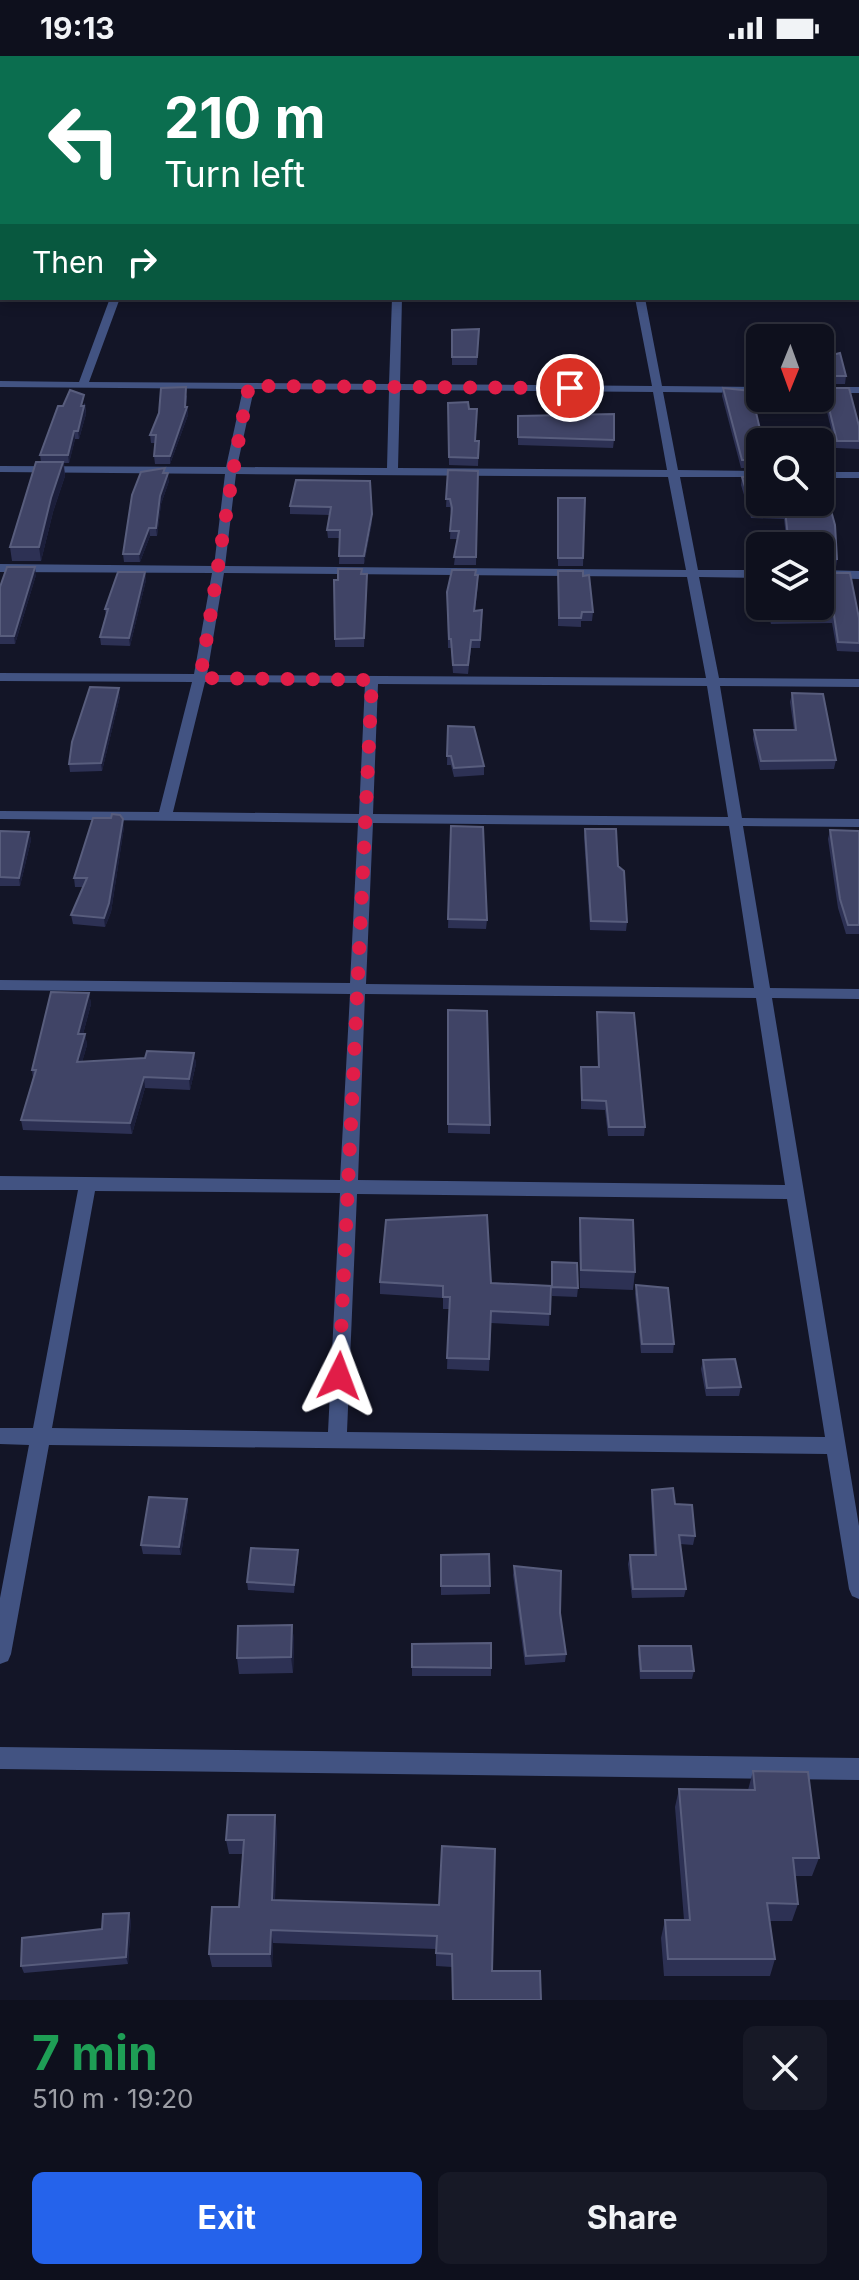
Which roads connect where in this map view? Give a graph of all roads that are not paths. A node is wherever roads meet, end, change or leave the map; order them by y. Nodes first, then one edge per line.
1 (114, 300) edge
2 (397, 300) edge
3 (640, 300) edge
4 (0, 384) edge
5 (83, 385) junction
6 (249, 386) junction
7 (396, 387) junction
8 (657, 389) junction
9 (746, 390) edge
10 (834, 390) edge
11 (859, 390) edge
12 (0, 469) edge
13 (231, 471) junction
14 (392, 472) junction
15 (671, 474) junction
16 (746, 474) edge
17 (834, 475) edge
18 (859, 475) edge
19 (0, 568) edge
20 (219, 570) junction
21 (690, 573) junction
22 (746, 574) edge
23 (834, 574) edge
24 (859, 575) edge
25 (0, 677) edge
26 (200, 678) junction
27 (372, 680) junction
28 (713, 682) junction
29 (859, 683) edge
30 (0, 815) edge
31 (165, 816) junction
32 (366, 818) junction
33 (735, 822) junction
34 (859, 823) edge
35 (0, 985) edge
36 (358, 989) junction
37 (763, 993) junction
38 (859, 994) edge
39 (0, 1183) edge
40 (88, 1184) junction
41 (348, 1187) junction
42 (795, 1192) junction
43 (0, 1436) edge
44 (39, 1436) junction
45 (337, 1440) junction
46 (836, 1446) junction
47 (859, 1589) edge
48 (0, 1654) edge
49 (0, 1758) edge
50 (859, 1769) edge

1 - 5 street
2 - 7 street
3 - 8 street
4 - 5 street
5 - 6 street
6 - 7 street
6 - 13 street
7 - 8 street
7 - 14 street
8 - 9 street
8 - 15 street
10 - 11 street
12 - 13 street
13 - 14 street
13 - 20 street
14 - 15 street
15 - 16 street
15 - 21 street
17 - 18 street
19 - 20 street
20 - 21 street
20 - 26 street
21 - 22 street
21 - 28 street
23 - 24 street
25 - 26 street
26 - 27 street
26 - 31 street
27 - 28 street
27 - 32 street
28 - 29 street
28 - 33 street
30 - 31 street
31 - 32 street
32 - 33 street
32 - 36 street
33 - 34 street
33 - 37 street
35 - 36 street
36 - 37 street
36 - 41 street
37 - 38 street
37 - 42 street
39 - 40 street
40 - 41 street
40 - 44 street
41 - 42 street
41 - 45 street
42 - 46 street
43 - 44 street
44 - 45 street
44 - 48 street
45 - 46 street
46 - 47 street
49 - 50 street

